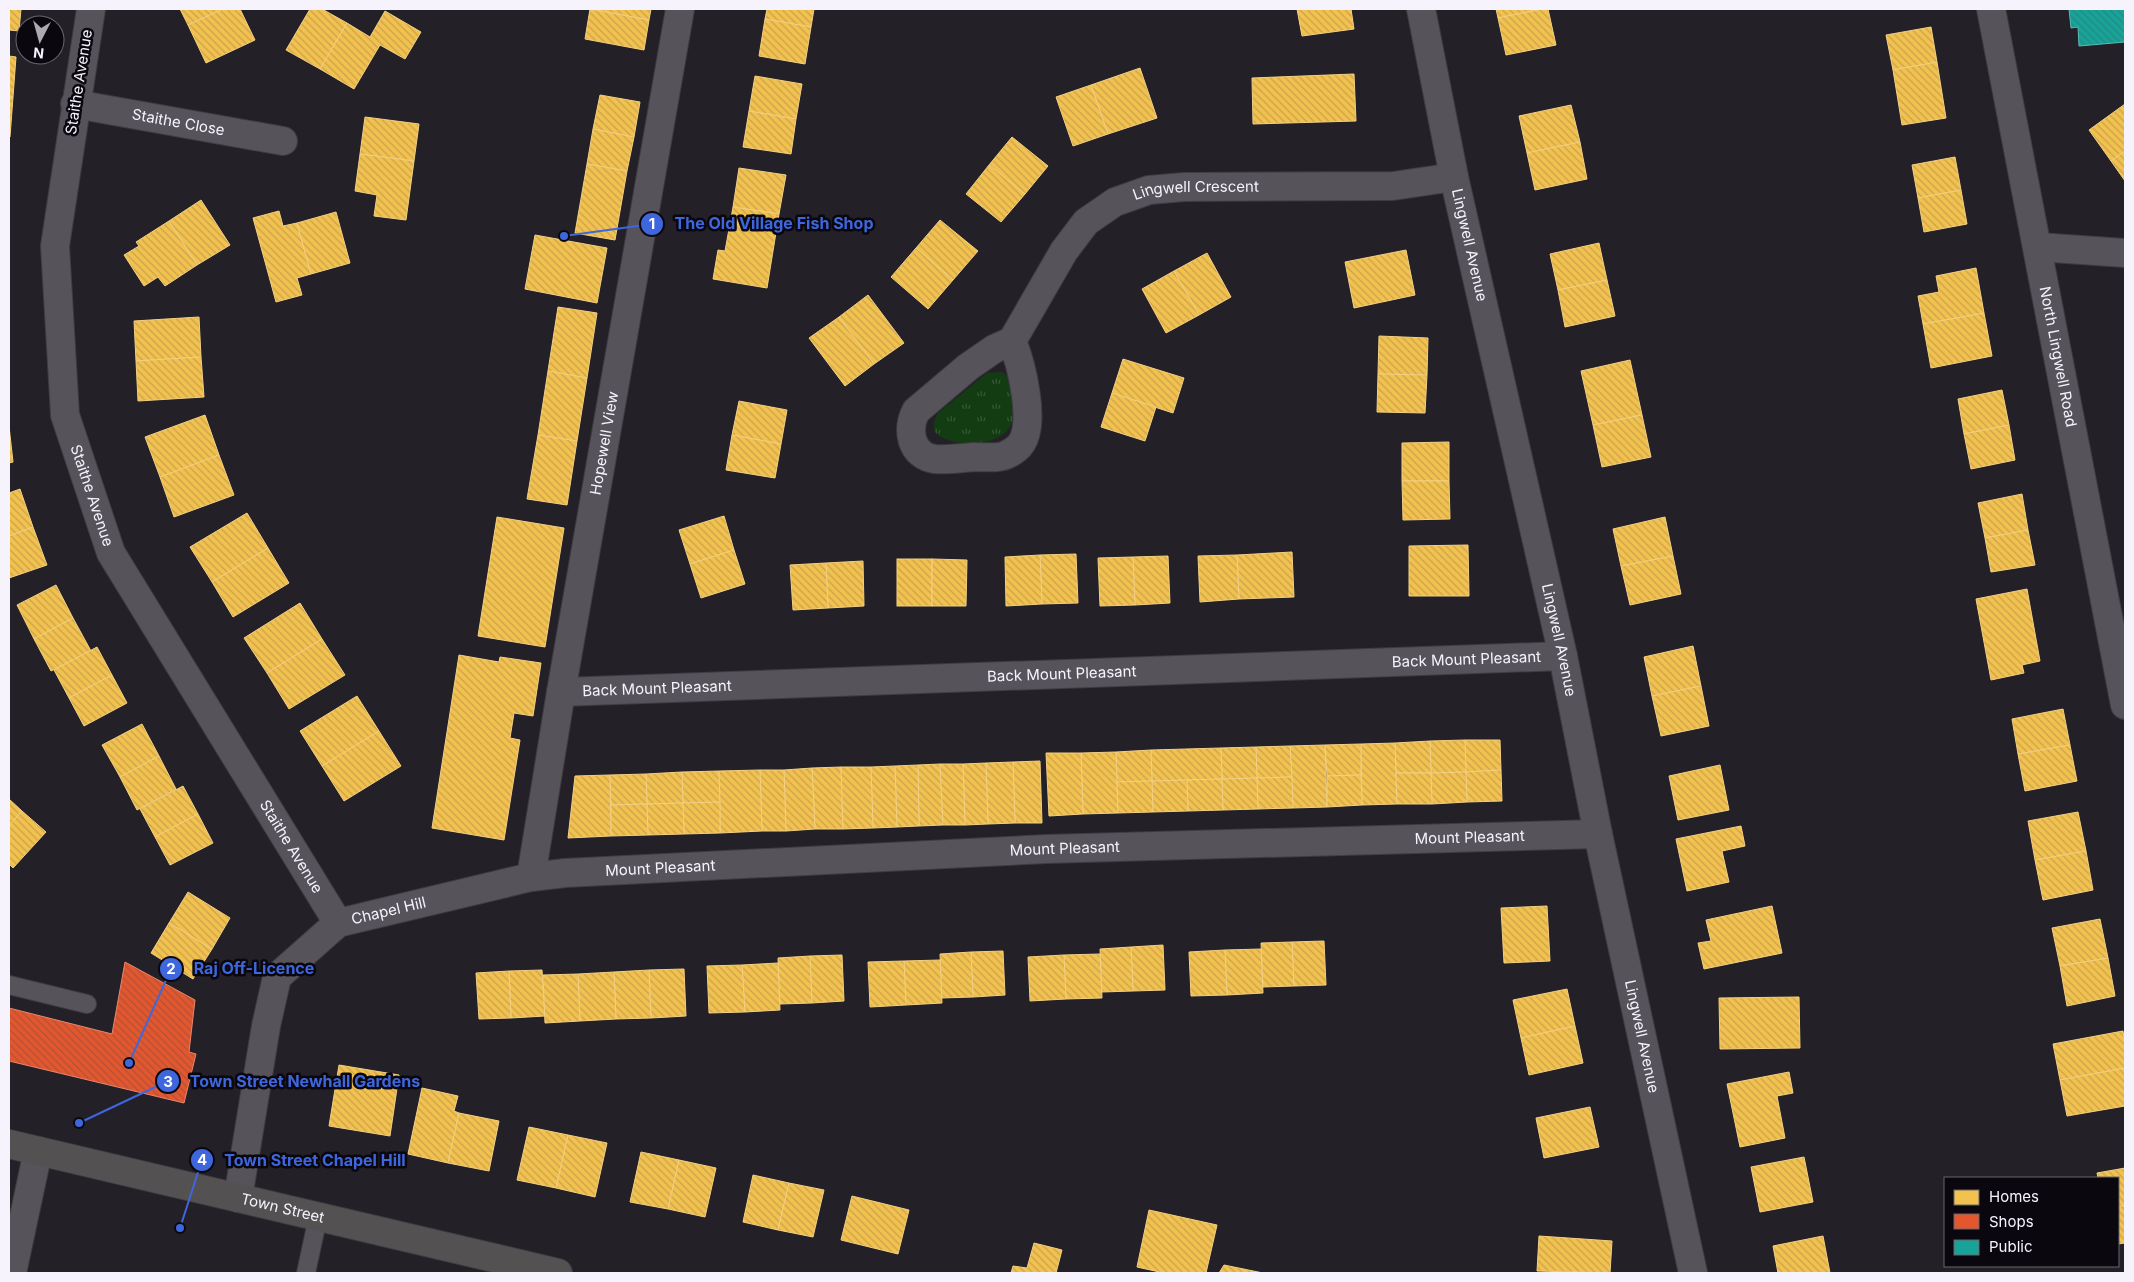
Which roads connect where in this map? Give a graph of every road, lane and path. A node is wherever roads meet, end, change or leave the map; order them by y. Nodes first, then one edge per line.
1 (91, 9) edge
2 (680, 9) edge
3 (1421, 9) edge
4 (1991, 9) edge
5 (75, 104) junction
6 (283, 141) dead end
7 (1454, 177) junction
8 (2038, 247) junction
9 (2125, 253) edge
10 (1012, 341) junction
11 (1563, 656) junction
12 (560, 692) junction
13 (2125, 705) edge
14 (1598, 834) junction
15 (531, 877) junction
16 (338, 924) junction
17 (9, 985) edge
18 (86, 1004) dead end
19 (9, 1144) edge
20 (38, 1151) junction
21 (238, 1198) junction
22 (318, 1217) junction
23 (12, 1273) edge
24 (306, 1273) edge
25 (558, 1273) edge
26 (1692, 1273) edge

1 - 5 street, Staithe Avenue
2 - 12 street, Hopewell View
3 - 7 street, Lingwell Avenue
4 - 8 street, North Lingwell Road
5 - 6 street, Staithe Close
5 - 16 street, Staithe Avenue
7 - 10 street, Lingwell Crescent
7 - 11 street, Lingwell Avenue
8 - 9 street
8 - 13 street, North Lingwell Road
10 - 10 street
11 - 12 street, Back Mount Pleasant
11 - 14 street, Lingwell Avenue
12 - 15 street, Hopewell View
14 - 15 street, Mount Pleasant
14 - 26 street, Lingwell Avenue
15 - 16 street, Chapel Hill
16 - 21 street, Chapel Hill
17 - 18 lane
19 - 20 street, Town Street
20 - 21 street, Town Street
20 - 23 street
21 - 22 street, Town Street
22 - 24 lane
22 - 25 street, Town Street

